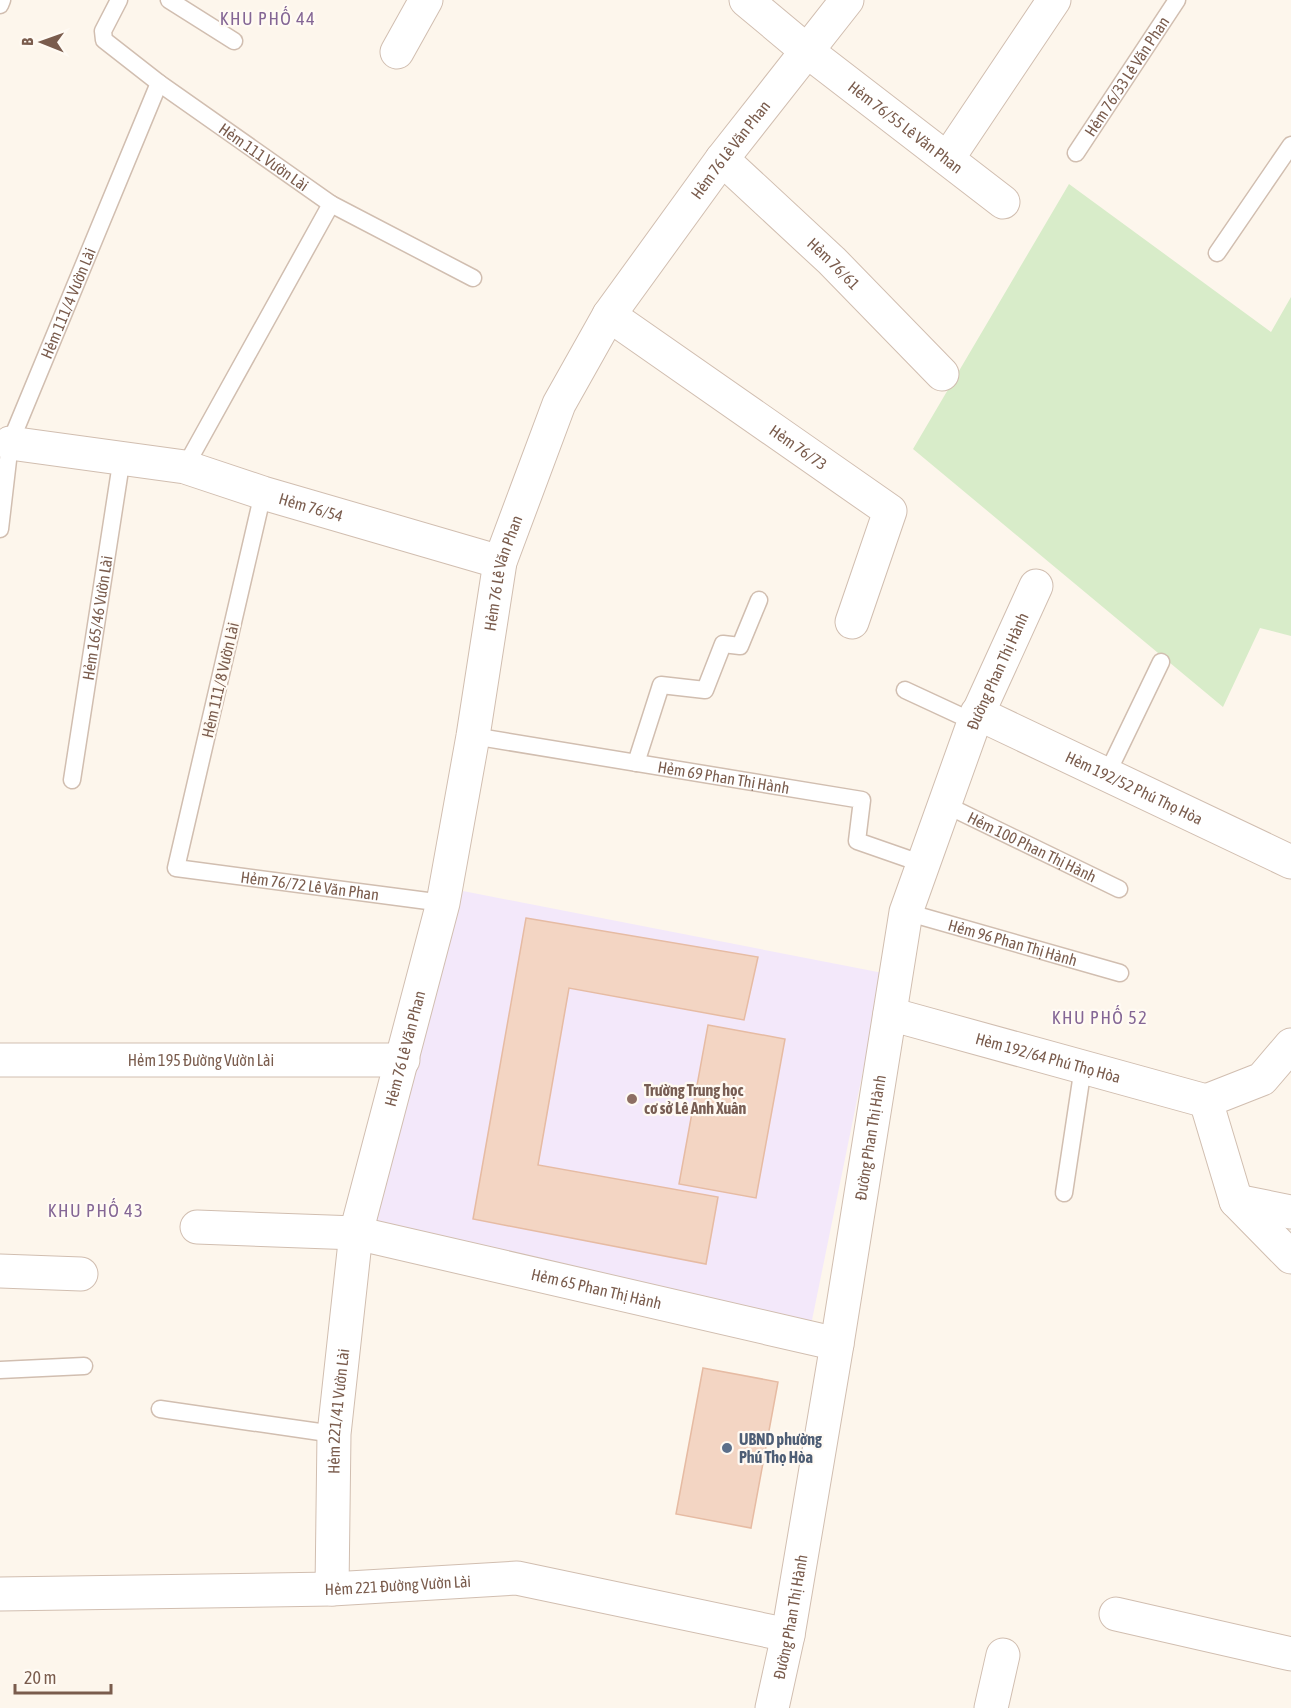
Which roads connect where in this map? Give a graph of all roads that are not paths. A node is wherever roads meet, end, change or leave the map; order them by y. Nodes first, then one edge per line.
1 (2, 0) edge
2 (119, 0) edge
3 (169, 0) edge
4 (746, 0) edge
5 (847, 0) edge
6 (1054, 0) edge
7 (1177, 0) edge
8 (424, 1) edge
9 (0, 5) edge
10 (234, 41) dead end
11 (807, 51) junction
12 (397, 52) dead end
13 (159, 83) junction
14 (1291, 145) edge
15 (1076, 153) dead end
16 (948, 158) junction
17 (722, 159) junction
18 (1003, 202) dead end
19 (331, 204) junction
20 (1217, 253) dead end
21 (473, 278) dead end
22 (609, 315) junction
23 (942, 374) dead end
24 (5, 442) edge
25 (122, 457) junction
26 (185, 467) junction
27 (263, 493) junction
28 (0, 529) edge
29 (500, 562) junction
30 (1036, 586) dead end
31 (759, 600) dead end
32 (852, 622) dead end
33 (1161, 662) dead end
34 (905, 690) dead end
35 (976, 718) junction
36 (473, 736) junction
37 (636, 763) junction
38 (1107, 774) junction
39 (72, 780) dead end
40 (944, 804) junction
41 (1291, 862) edge
42 (923, 864) junction
43 (176, 868) joint
44 (1119, 889) dead end
45 (443, 903) junction
46 (906, 912) junction
47 (1120, 973) dead end
48 (890, 1014) junction
49 (1291, 1046) edge
50 (0, 1060) edge
51 (403, 1060) junction
52 (1083, 1067) junction
53 (1206, 1101) junction
54 (1064, 1194) dead end
55 (1236, 1201) junction
56 (1291, 1212) edge
57 (197, 1227) dead end
58 (357, 1233) junction
59 (1291, 1257) edge
60 (0, 1271) edge
61 (81, 1274) dead end
62 (837, 1344) junction
63 (84, 1366) dead end
64 (0, 1370) edge
65 (160, 1408) dead end
66 (334, 1434) junction
67 (332, 1589) junction
68 (0, 1594) edge
69 (1116, 1614) dead end
70 (788, 1635) junction
71 (1291, 1654) edge
72 (1003, 1655) dead end
73 (772, 1708) edge
74 (991, 1708) edge

1 - 9 lane
2 - 13 lane, Hẻm 111 Vườn Lài
3 - 10 lane
4 - 11 street, Hẻm 76/55 Lê Văn Phan
5 - 11 street, Hẻm 76 Lê Văn Phan
6 - 16 street
7 - 15 lane, Hẻm 76/33 Lê Văn Phan
8 - 12 street
11 - 16 street, Hẻm 76/55 Lê Văn Phan
11 - 17 street, Hẻm 76 Lê Văn Phan
13 - 19 lane, Hẻm 111 Vườn Lài
13 - 24 lane, Hẻm 111/4 Vườn Lài
14 - 20 lane
16 - 18 street, Hẻm 76/55 Lê Văn Phan
17 - 22 street, Hẻm 76 Lê Văn Phan
17 - 23 street, Hẻm 76/61
19 - 21 lane, Hẻm 111 Vườn Lài
19 - 26 lane
22 - 29 street, Hẻm 76 Lê Văn Phan
22 - 32 street, Hẻm 76/73
24 - 25 street, Hẻm 76/54
24 - 28 lane, Hẻm 111/4 Vườn Lài
25 - 26 street, Hẻm 76/54
25 - 39 lane, Hẻm 165/46 Vườn Lài
26 - 27 street, Hẻm 76/54
27 - 29 street, Hẻm 76/54
27 - 43 lane, Hẻm 111/8 Vườn Lài
29 - 36 street, Hẻm 76 Lê Văn Phan
30 - 35 street, Đường Phan Thị Hành
31 - 37 lane
33 - 38 lane
34 - 35 lane
35 - 38 street, Hẻm 192/52 Phú Thọ Hòa
35 - 40 street, Đường Phan Thị Hành
36 - 37 lane, Hẻm 69 Phan Thị Hành
36 - 45 street, Hẻm 76 Lê Văn Phan
37 - 42 lane, Hẻm 69 Phan Thị Hành
38 - 41 street, Hẻm 192/52 Phú Thọ Hòa
40 - 42 street, Đường Phan Thị Hành
40 - 44 lane, Hẻm 100 Phan Thị Hành
42 - 46 street, Đường Phan Thị Hành
43 - 45 lane, Hẻm 76/72 Lê Văn Phan
45 - 51 street, Hẻm 76 Lê Văn Phan
46 - 47 lane, Hẻm 96 Phan Thị Hành
46 - 48 street, Đường Phan Thị Hành
48 - 52 street, Hẻm 192/64 Phú Thọ Hòa
48 - 62 street, Đường Phan Thị Hành
49 - 53 street
50 - 51 street, Hẻm 195 Đường Vườn Lài
51 - 58 street, Hẻm 76 Lê Văn Phan
52 - 53 street, Hẻm 192/64 Phú Thọ Hòa
52 - 54 lane
53 - 55 street
55 - 56 street
55 - 59 street
57 - 58 street, Hẻm 65 Phan Thị Hành
58 - 62 street, Hẻm 65 Phan Thị Hành
58 - 66 street, Hẻm 221/41 Vườn Lài
60 - 61 street
62 - 70 street, Đường Phan Thị Hành
63 - 64 lane
65 - 66 lane
66 - 67 street, Hẻm 221/41 Vườn Lài
67 - 68 street, Hẻm 221 Đường Vườn Lài
67 - 70 street, Hẻm 221 Đường Vườn Lài
69 - 71 street
70 - 73 street, Đường Phan Thị Hành
72 - 74 street

